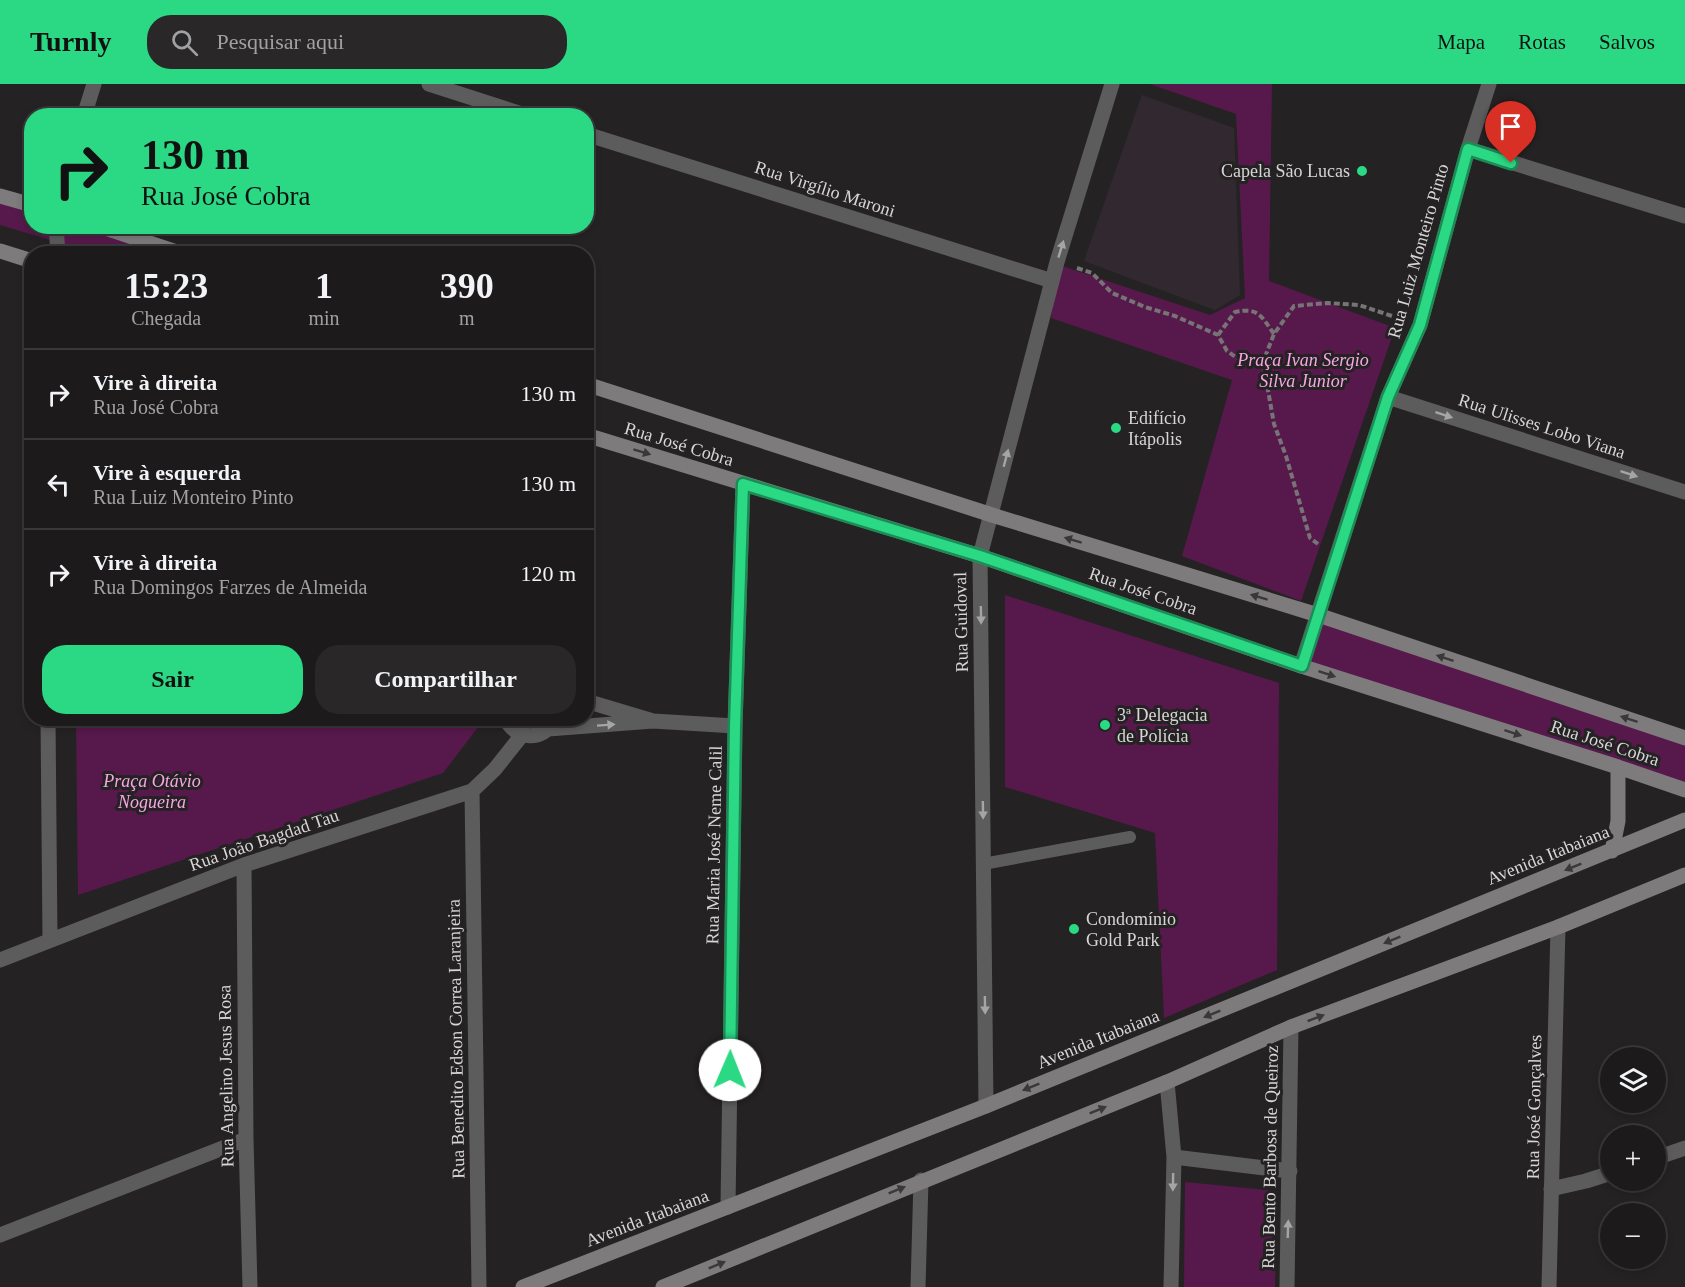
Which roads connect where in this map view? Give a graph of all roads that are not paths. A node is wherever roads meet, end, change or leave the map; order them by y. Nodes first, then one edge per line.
1 (94, 84) edge
2 (429, 84) edge
3 (1112, 84) edge
4 (1489, 84) edge
5 (86, 108) edge
6 (503, 108) edge
7 (594, 137) edge
8 (1468, 149) junction
9 (0, 196) edge
10 (24, 203) edge
11 (1685, 216) edge
12 (123, 234) edge
13 (159, 246) edge
14 (0, 252) edge
15 (24, 259) edge
16 (1052, 281) junction
17 (594, 387) edge
18 (1388, 397) junction
19 (594, 437) edge
20 (743, 484) junction
21 (1685, 492) edge
22 (992, 515) junction
23 (980, 556) junction
24 (1318, 615) junction
25 (1302, 666) junction
26 (594, 703) edge
27 (653, 721) junction
28 (594, 723) edge
29 (48, 726) edge
30 (511, 726) edge
31 (548, 726) edge
32 (735, 726) junction
33 (522, 735) junction
34 (1685, 738) edge
35 (1618, 766) junction
36 (1685, 790) edge
37 (472, 791) junction
38 (1685, 820) edge
39 (1130, 837) dead end
40 (1612, 851) junction
41 (984, 864) junction
42 (244, 866) junction
43 (1685, 875) edge
44 (1558, 927) junction
45 (50, 939) junction
46 (0, 960) edge
47 (1291, 1028) junction
48 (1167, 1082) junction
49 (986, 1106) junction
50 (246, 1139) junction
51 (1685, 1148) edge
52 (1666, 1155) edge
53 (1174, 1157) junction
54 (1290, 1171) junction
55 (1600, 1177) edge
56 (921, 1180) junction
57 (1551, 1189) junction
58 (728, 1207) junction
59 (0, 1235) edge
60 (250, 1287) edge
61 (478, 1287) edge
62 (523, 1287) edge
63 (665, 1287) edge
64 (918, 1287) edge
65 (1171, 1287) edge
66 (1287, 1287) edge
67 (1549, 1287) edge

1 - 5 street
2 - 6 street
16 -> 3 street, Rua Guidoval
4 - 8 street, Rua Luiz Monteiro Pinto
7 - 16 street, Rua Virgílio Maroni
8 - 11 street
8 - 18 street, Rua Luiz Monteiro Pinto
9 - 10 street
12 - 13 street
14 - 15 street
22 -> 16 street, Rua Guidoval
17 - 22 street, Rua José Cobra
18 -> 21 street, Rua Ulisses Lobo Viana
18 - 24 street, Rua Luiz Monteiro Pinto
19 -> 20 street, Rua José Cobra
20 - 23 street, Rua José Cobra
20 - 32 street, Rua Maria José Neme Calil
22 - 23 street, Rua Guidoval
24 -> 22 street, Rua José Cobra
23 - 25 street, Rua José Cobra
23 -> 41 street, Rua Guidoval
24 - 25 street, Rua Luiz Monteiro Pinto
34 -> 24 street, Rua José Cobra
25 -> 35 street, Rua José Cobra
26 - 27 street
28 -> 27 street
27 - 32 street
29 - 45 street
30 - 33 street
31 - 33 street
32 - 58 street, Rua Maria José Neme Calil
33 - 37 street, Rua João Bagdad Tau
35 - 36 street, Rua José Cobra
35 - 40 street
37 - 42 street, Rua João Bagdad Tau
37 - 61 street, Rua Benedito Edson Correa Laranjeira
38 - 40 street, Avenida Itabaiana
39 - 41 lane
40 -> 49 street, Avenida Itabaiana
41 -> 49 street, Rua Guidoval
42 - 45 street, Rua João Bagdad Tau
42 - 50 street, Rua Angelino Jesus Rosa
43 - 44 street
47 -> 44 street
44 - 57 street, Rua José Gonçalves
45 - 46 street, Rua João Bagdad Tau
47 - 48 street
47 - 54 street, Rua Bento Barbosa de Queiroz
48 - 53 street
56 -> 48 street
49 - 58 street, Avenida Itabaiana
50 - 59 street
50 - 60 street, Rua Angelino Jesus Rosa
51 - 52 street
53 - 54 street
53 -> 65 street
66 -> 54 street, Rua Bento Barbosa de Queiroz
55 - 57 street
63 -> 56 street
56 - 64 street
57 - 67 street, Rua José Gonçalves
58 - 62 street, Avenida Itabaiana

